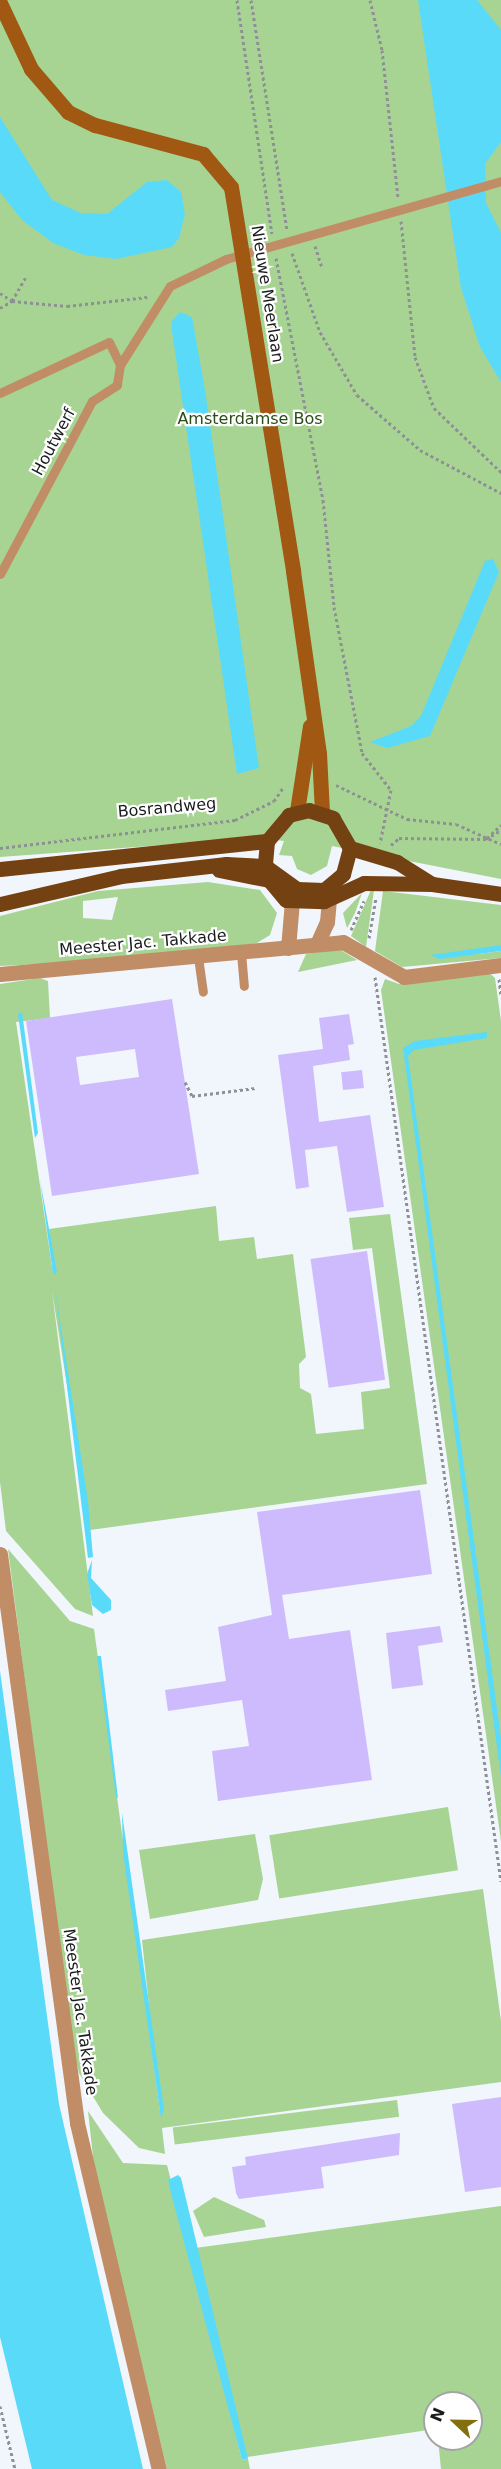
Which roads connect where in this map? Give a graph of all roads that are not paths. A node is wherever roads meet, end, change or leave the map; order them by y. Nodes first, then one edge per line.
1 (0, 3) edge
2 (501, 181) edge
3 (243, 255) junction
4 (120, 365) junction
5 (0, 393) edge
6 (0, 574) edge
7 (311, 720) junction
8 (297, 811) junction
9 (322, 812) junction
10 (267, 841) junction
11 (350, 848) junction
12 (0, 869) edge
13 (267, 873) junction
14 (432, 884) junction
15 (328, 894) junction
16 (501, 894) edge
17 (292, 902) junction
18 (0, 903) edge
19 (317, 944) junction
20 (288, 948) junction
21 (241, 953) junction
22 (198, 957) junction
23 (501, 965) edge
24 (0, 974) edge
25 (244, 986) dead end
26 (203, 992) dead end
27 (0, 1554) edge
28 (159, 2469) edge

1 - 3 street, Nieuwe Meerlaan
2 - 3 lane
3 - 4 lane, Houtwerf
3 - 7 street, Nieuwe Meerlaan
4 - 5 lane
4 - 6 lane, Houtwerf
7 - 8 street, Nieuwe Meerlaan
7 - 9 street, Nieuwe Meerlaan
8 - 9 main road
8 - 10 main road
9 - 11 main road
10 - 12 main road
10 - 13 main road
11 - 14 main road
11 - 15 main road
13 - 15 main road
13 - 17 main road
13 - 18 main road
14 - 15 main road
14 - 16 main road
15 - 17 main road
15 - 19 street
17 - 20 street
19 - 20 street, Meester Jac. Takkade
19 - 23 street
20 - 21 street, Meester Jac. Takkade
21 - 22 street, Meester Jac. Takkade
21 - 25 lane
22 - 24 street, Meester Jac. Takkade
22 - 26 lane
27 - 28 street, Meester Jac. Takkade

